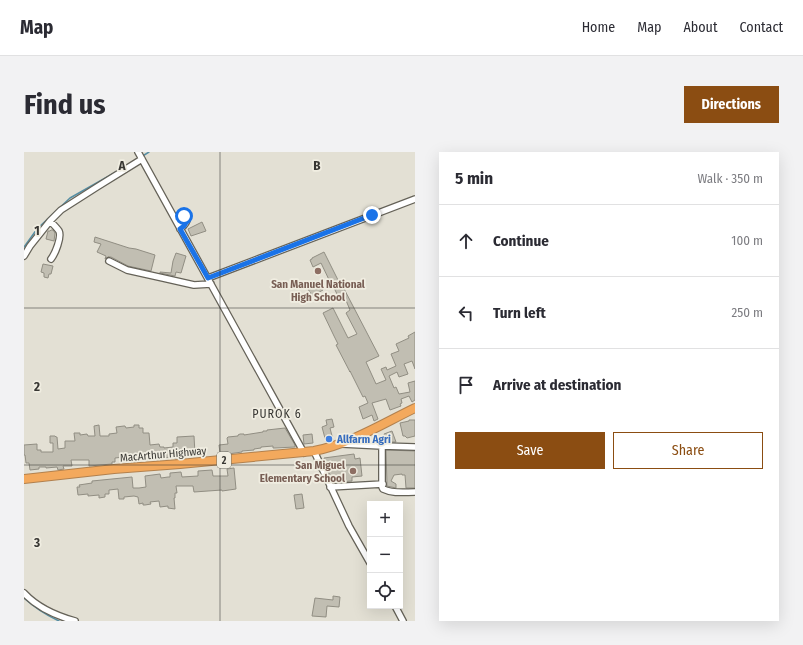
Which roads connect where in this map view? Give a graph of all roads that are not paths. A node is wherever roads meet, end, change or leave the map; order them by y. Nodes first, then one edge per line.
1 (140, 156) edge
2 (415, 199) edge
3 (174, 217) junction
4 (50, 221) junction
5 (180, 229) junction
6 (24, 256) edge
7 (51, 259) dead end
8 (109, 261) dead end
9 (208, 278) junction
10 (211, 284) junction
11 (415, 408) edge
12 (342, 444) junction
13 (382, 446) junction
14 (415, 447) edge
15 (314, 451) junction
16 (304, 453) junction
17 (24, 479) edge
18 (383, 484) junction
19 (330, 487) junction
20 (415, 492) edge
21 (367, 558) edge
22 (24, 593) edge
23 (396, 609) edge
24 (75, 621) edge
25 (403, 621) edge

1 - 3 street
1 - 4 street
2 - 9 street
3 - 5 street
3 - 5 street
4 - 6 street
4 - 7 street
5 - 9 street
8 - 10 street
9 - 10 street
10 - 16 street
11 - 12 highway, MacArthur Highway / 2
12 - 13 street
12 - 15 highway, MacArthur Highway / 2
13 - 14 street
13 - 18 street
15 - 16 highway, MacArthur Highway / 2
15 - 19 street
16 - 17 highway, MacArthur Highway / 2
18 - 19 street
18 - 20 street
19 - 21 street
22 - 24 street
23 - 25 street

